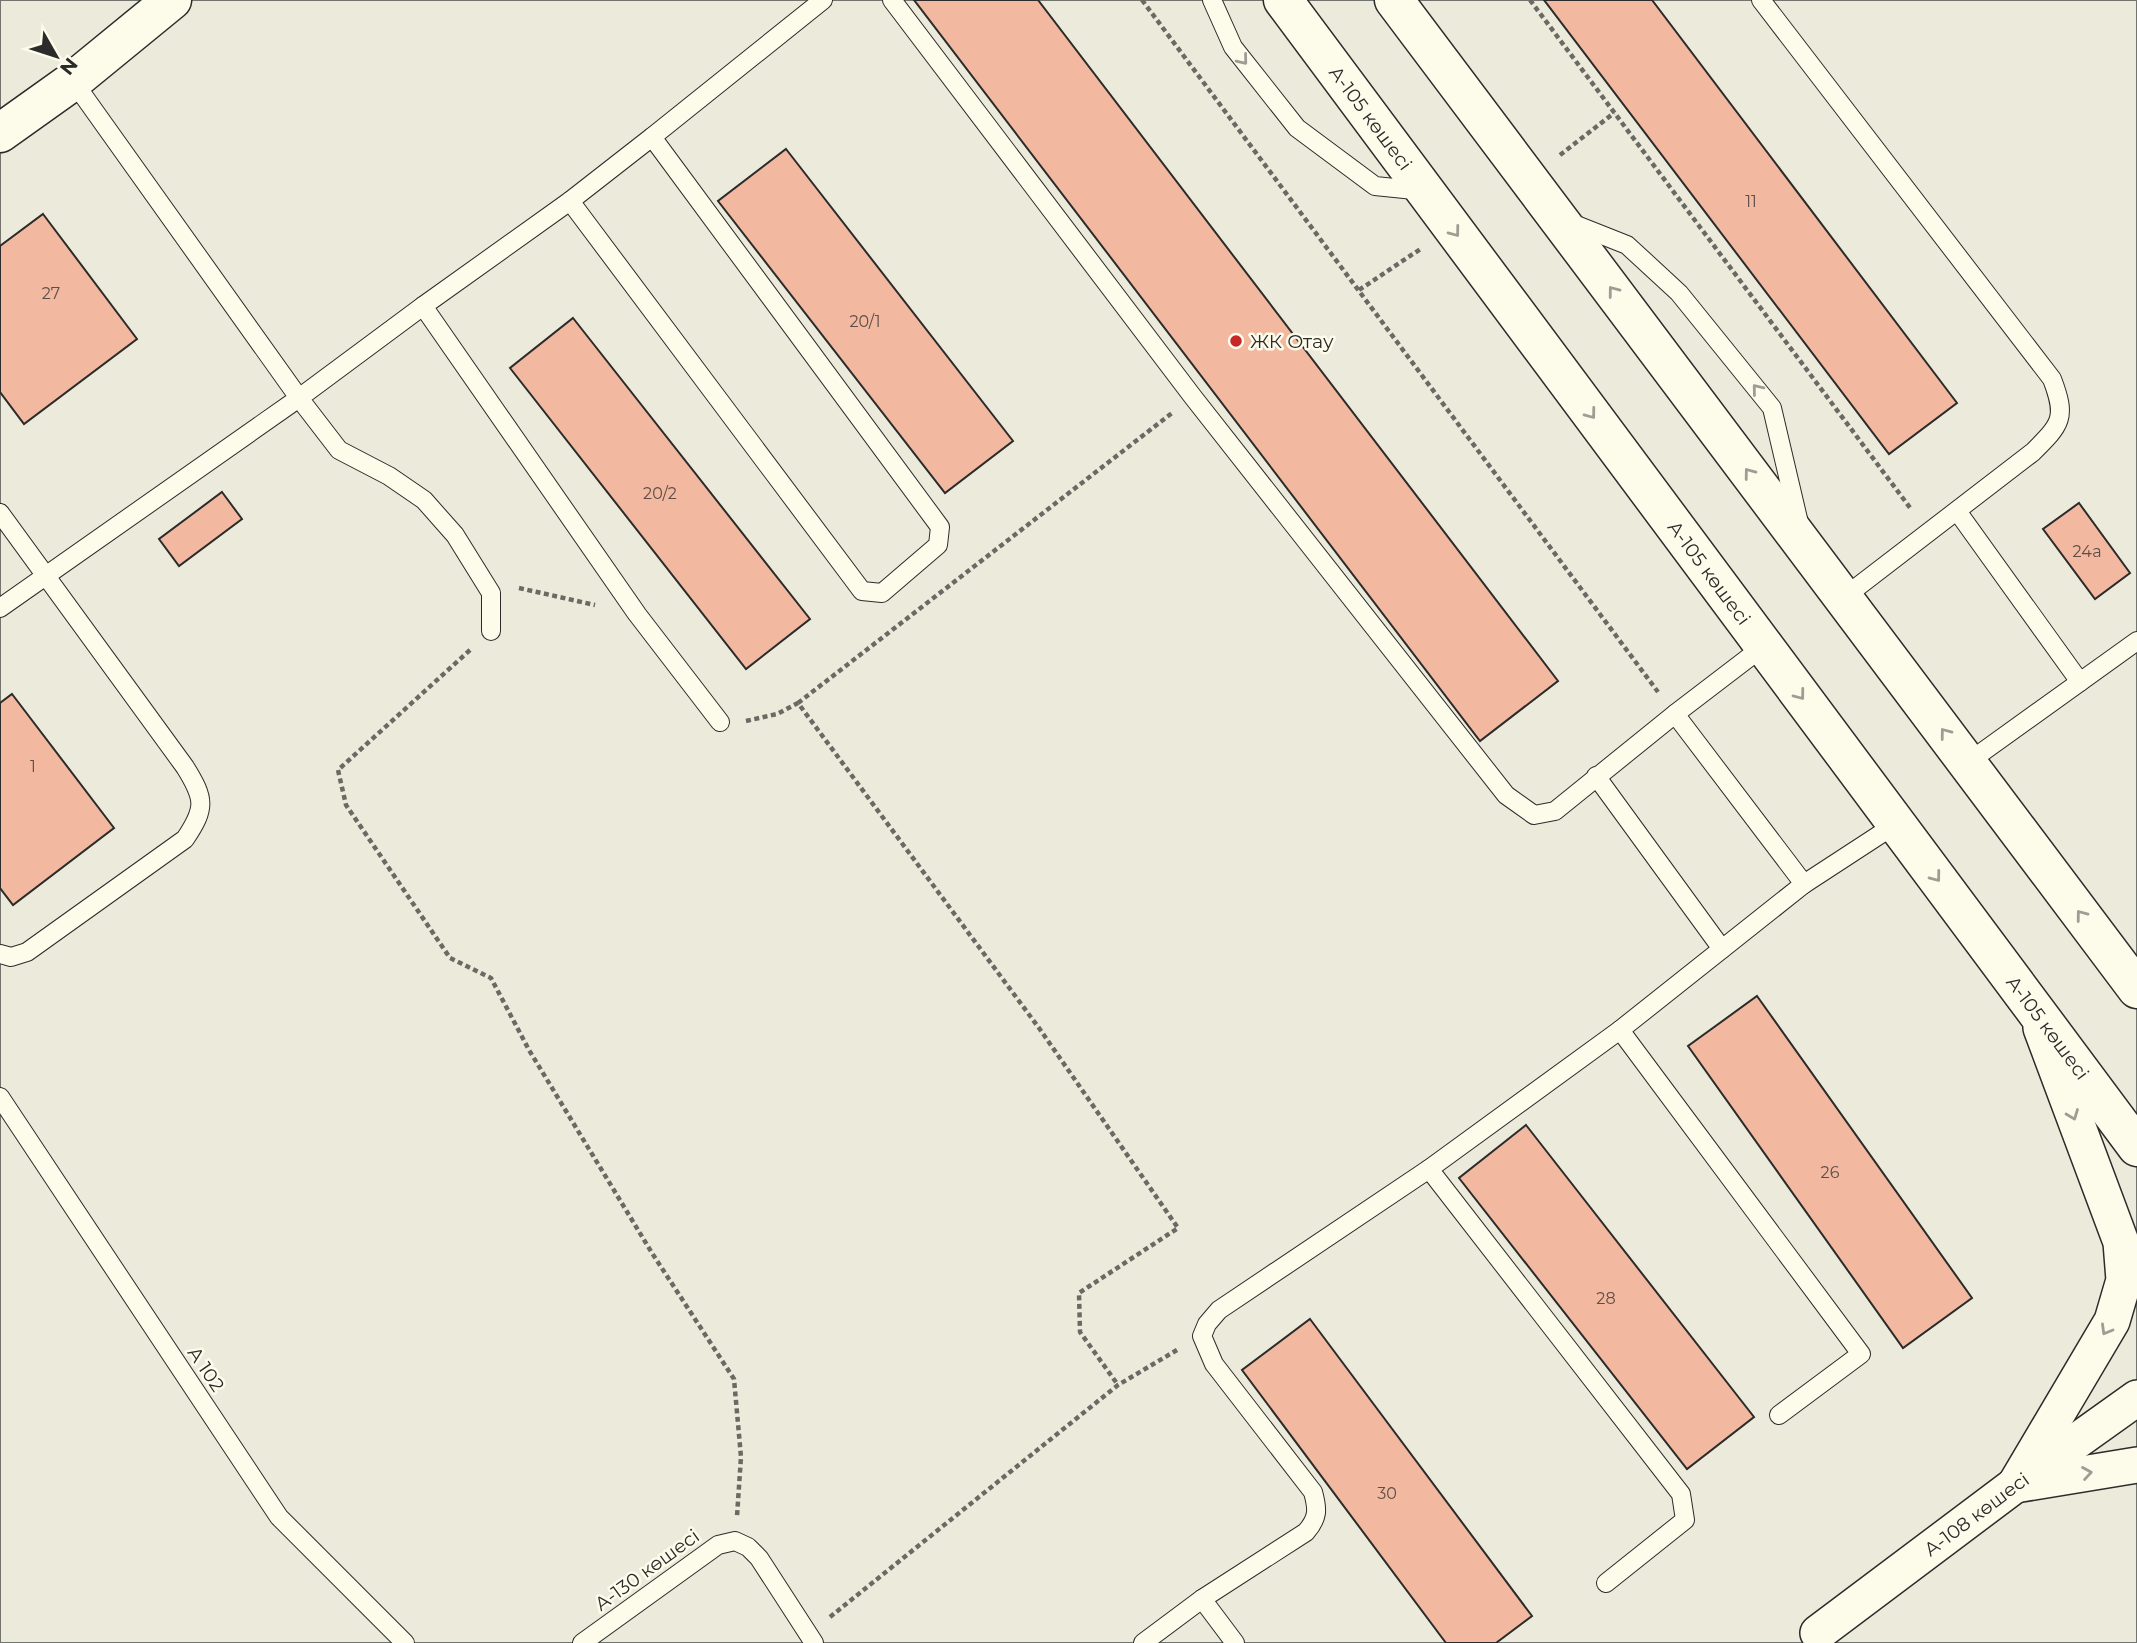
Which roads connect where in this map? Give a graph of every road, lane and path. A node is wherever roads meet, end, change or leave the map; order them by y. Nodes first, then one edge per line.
1 (173, 0) edge
2 (823, 0) edge
3 (892, 0) edge
4 (1142, 0) edge
5 (1212, 0) edge
6 (1283, 0) edge
7 (1394, 0) edge
8 (1530, 0) edge
9 (1761, 0) edge
10 (73, 81) junction
11 (1614, 113) junction
12 (0, 133) edge
13 (652, 136) junction
14 (1529, 180) junction
15 (1425, 191) junction
16 (570, 201) junction
17 (1557, 217) junction
18 (1453, 229) junction
19 (1359, 290) junction
20 (423, 306) junction
21 (1193, 397) junction
22 (299, 398) junction
23 (1957, 511) junction
24 (0, 513) edge
25 (1929, 532) junction
26 (1805, 546) junction
27 (49, 576) junction
28 (481, 580) junction
29 (1843, 598) junction
30 (0, 608) edge
31 (637, 614) junction
32 (491, 631) joint
33 (2137, 641) edge
34 (1764, 646) junction
35 (2080, 682) junction
36 (797, 703) junction
37 (1675, 714) junction
38 (720, 722) joint
39 (1967, 763) junction
40 (1596, 776) junction
41 (1896, 824) junction
42 (1804, 884) junction
43 (1722, 949) junction
44 (0, 954) edge
45 (2122, 960) edge
46 (2137, 989) edge
47 (2032, 1006) junction
48 (1620, 1030) junction
49 (0, 1097) edge
50 (2137, 1147) edge
51 (1429, 1169) junction
52 (1202, 1336) junction
53 (1118, 1385) junction
54 (2137, 1398) edge
55 (1779, 1415) dead end
56 (2137, 1465) edge
57 (2015, 1485) junction
58 (735, 1541) junction
59 (1606, 1583) dead end
60 (1202, 1599) junction
61 (1814, 1638) edge
62 (812, 1639) edge
63 (405, 1643) edge
64 (582, 1643) edge
65 (1143, 1643) edge
66 (1235, 1643) edge

1 - 10 street
2 - 13 lane
3 - 21 lane
4 - 19 path
5 -> 15 lane
6 - 15 street, А-105 көшесі
7 - 14 street
8 - 11 path
9 - 23 lane
10 - 12 street
10 - 22 lane
11 - 14 path
11 - 25 path
13 - 16 lane
13 - 16 lane
14 - 17 street
15 - 18 street, А-105 көшесі
16 - 20 lane
26 -> 17 street
26 -> 17 lane
18 - 19 path
18 -> 34 street, А-105 көшесі
19 - 37 path
20 - 22 lane
20 - 31 lane
21 - 36 path
21 - 40 lane
22 - 27 lane
22 - 28 lane
23 - 25 lane
23 - 35 lane
24 - 27 lane
25 - 29 lane
26 - 29 street
27 - 30 lane
27 - 44 lane
28 - 31 path
28 - 32 lane
39 -> 29 street
31 - 38 lane
32 - 58 path
33 - 35 lane
34 - 37 lane
34 -> 41 street, А-105 көшесі
35 - 39 lane
36 - 38 path
36 - 53 path
37 - 40 lane
37 - 42 lane
45 -> 39 street
40 - 43 lane
41 - 42 lane
41 -> 47 street, А-105 көшесі
42 - 43 lane
43 - 48 lane
45 - 46 street
47 - 50 street, А-105 көшесі
47 -> 57 street
48 - 51 lane
48 - 55 lane
49 - 63 lane, А 102
51 - 52 lane
51 - 59 lane
52 - 53 path
52 - 60 lane
53 - 62 path
54 - 57 street, А-108 көшесі
57 -> 56 street
57 - 61 street, А-108 көшесі
58 - 62 lane
58 - 64 lane, А-130 көшесі
60 - 65 lane
60 - 66 lane

